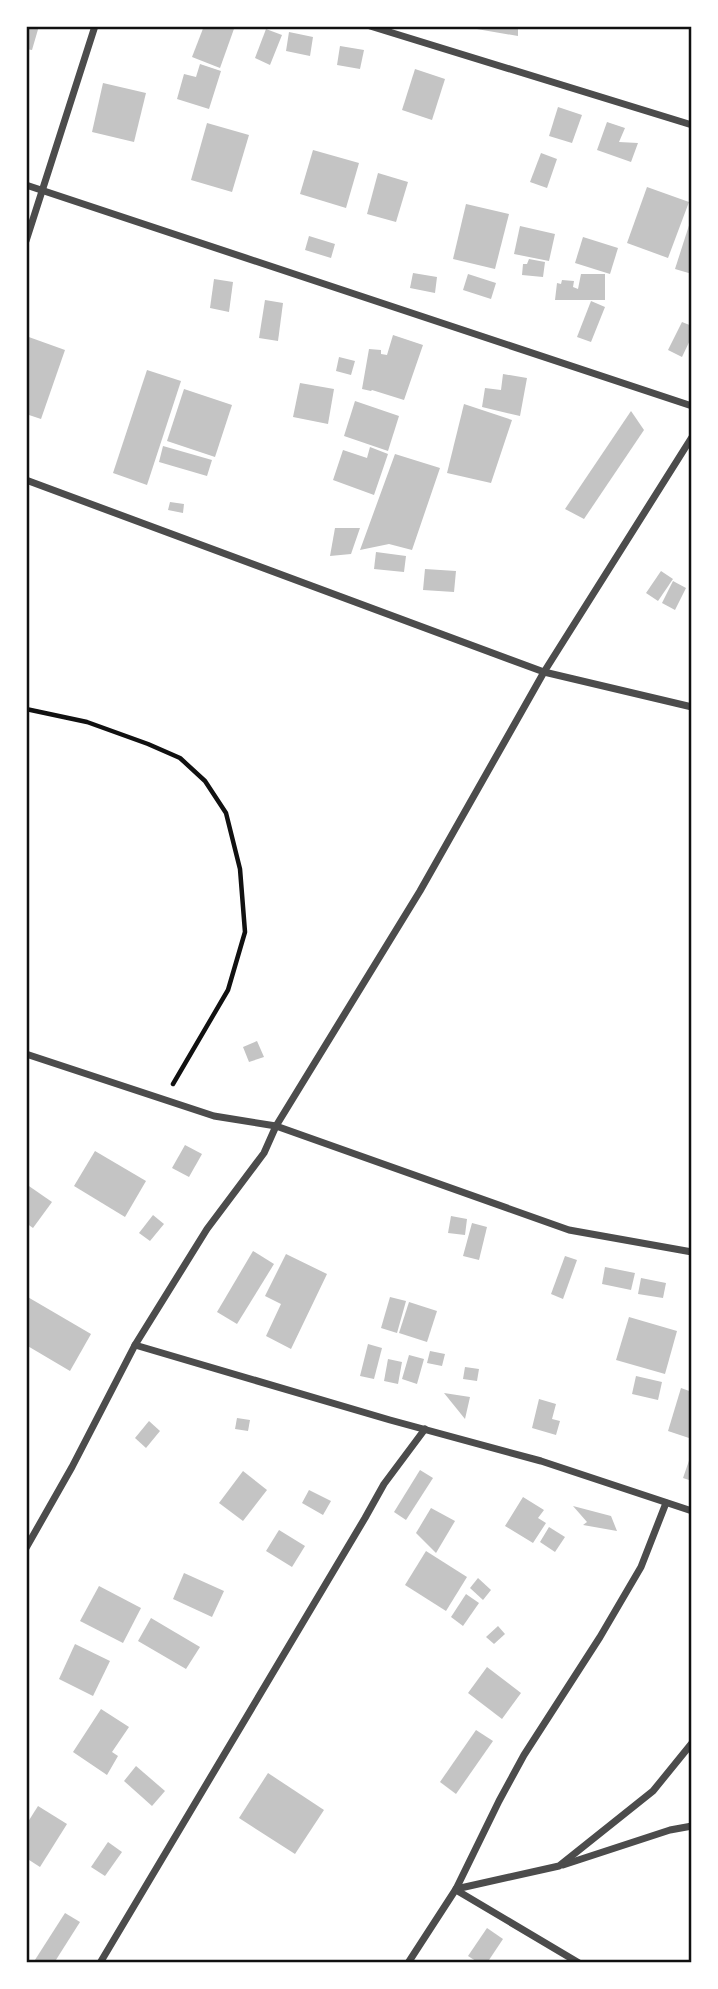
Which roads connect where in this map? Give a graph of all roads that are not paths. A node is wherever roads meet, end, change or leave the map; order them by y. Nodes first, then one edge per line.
1 (95, 26) edge
2 (370, 26) edge
3 (692, 125) edge
4 (26, 185) edge
5 (43, 190) junction
6 (26, 241) edge
7 (692, 406) edge
8 (692, 437) edge
9 (26, 480) edge
10 (544, 672) junction
11 (692, 707) edge
12 (26, 1054) edge
13 (276, 1126) junction
14 (692, 1252) edge
15 (135, 1345) junction
16 (425, 1429) junction
17 (666, 1503) junction
18 (692, 1511) edge
19 (26, 1548) edge
20 (692, 1743) edge
21 (692, 1826) edge
22 (559, 1866) junction
23 (456, 1889) junction
24 (100, 1963) edge
25 (408, 1963) edge
26 (579, 1963) edge

1 - 5 street
2 - 3 street
4 - 5 street
5 - 6 street
5 - 7 street
8 - 10 street
9 - 10 street
10 - 11 street
10 - 13 street
12 - 13 street
13 - 14 street
13 - 15 street
15 - 16 street
15 - 19 street
16 - 17 street
16 - 24 street
17 - 18 street
17 - 23 street
20 - 22 street
21 - 22 street
22 - 23 street
23 - 25 street
23 - 26 street

